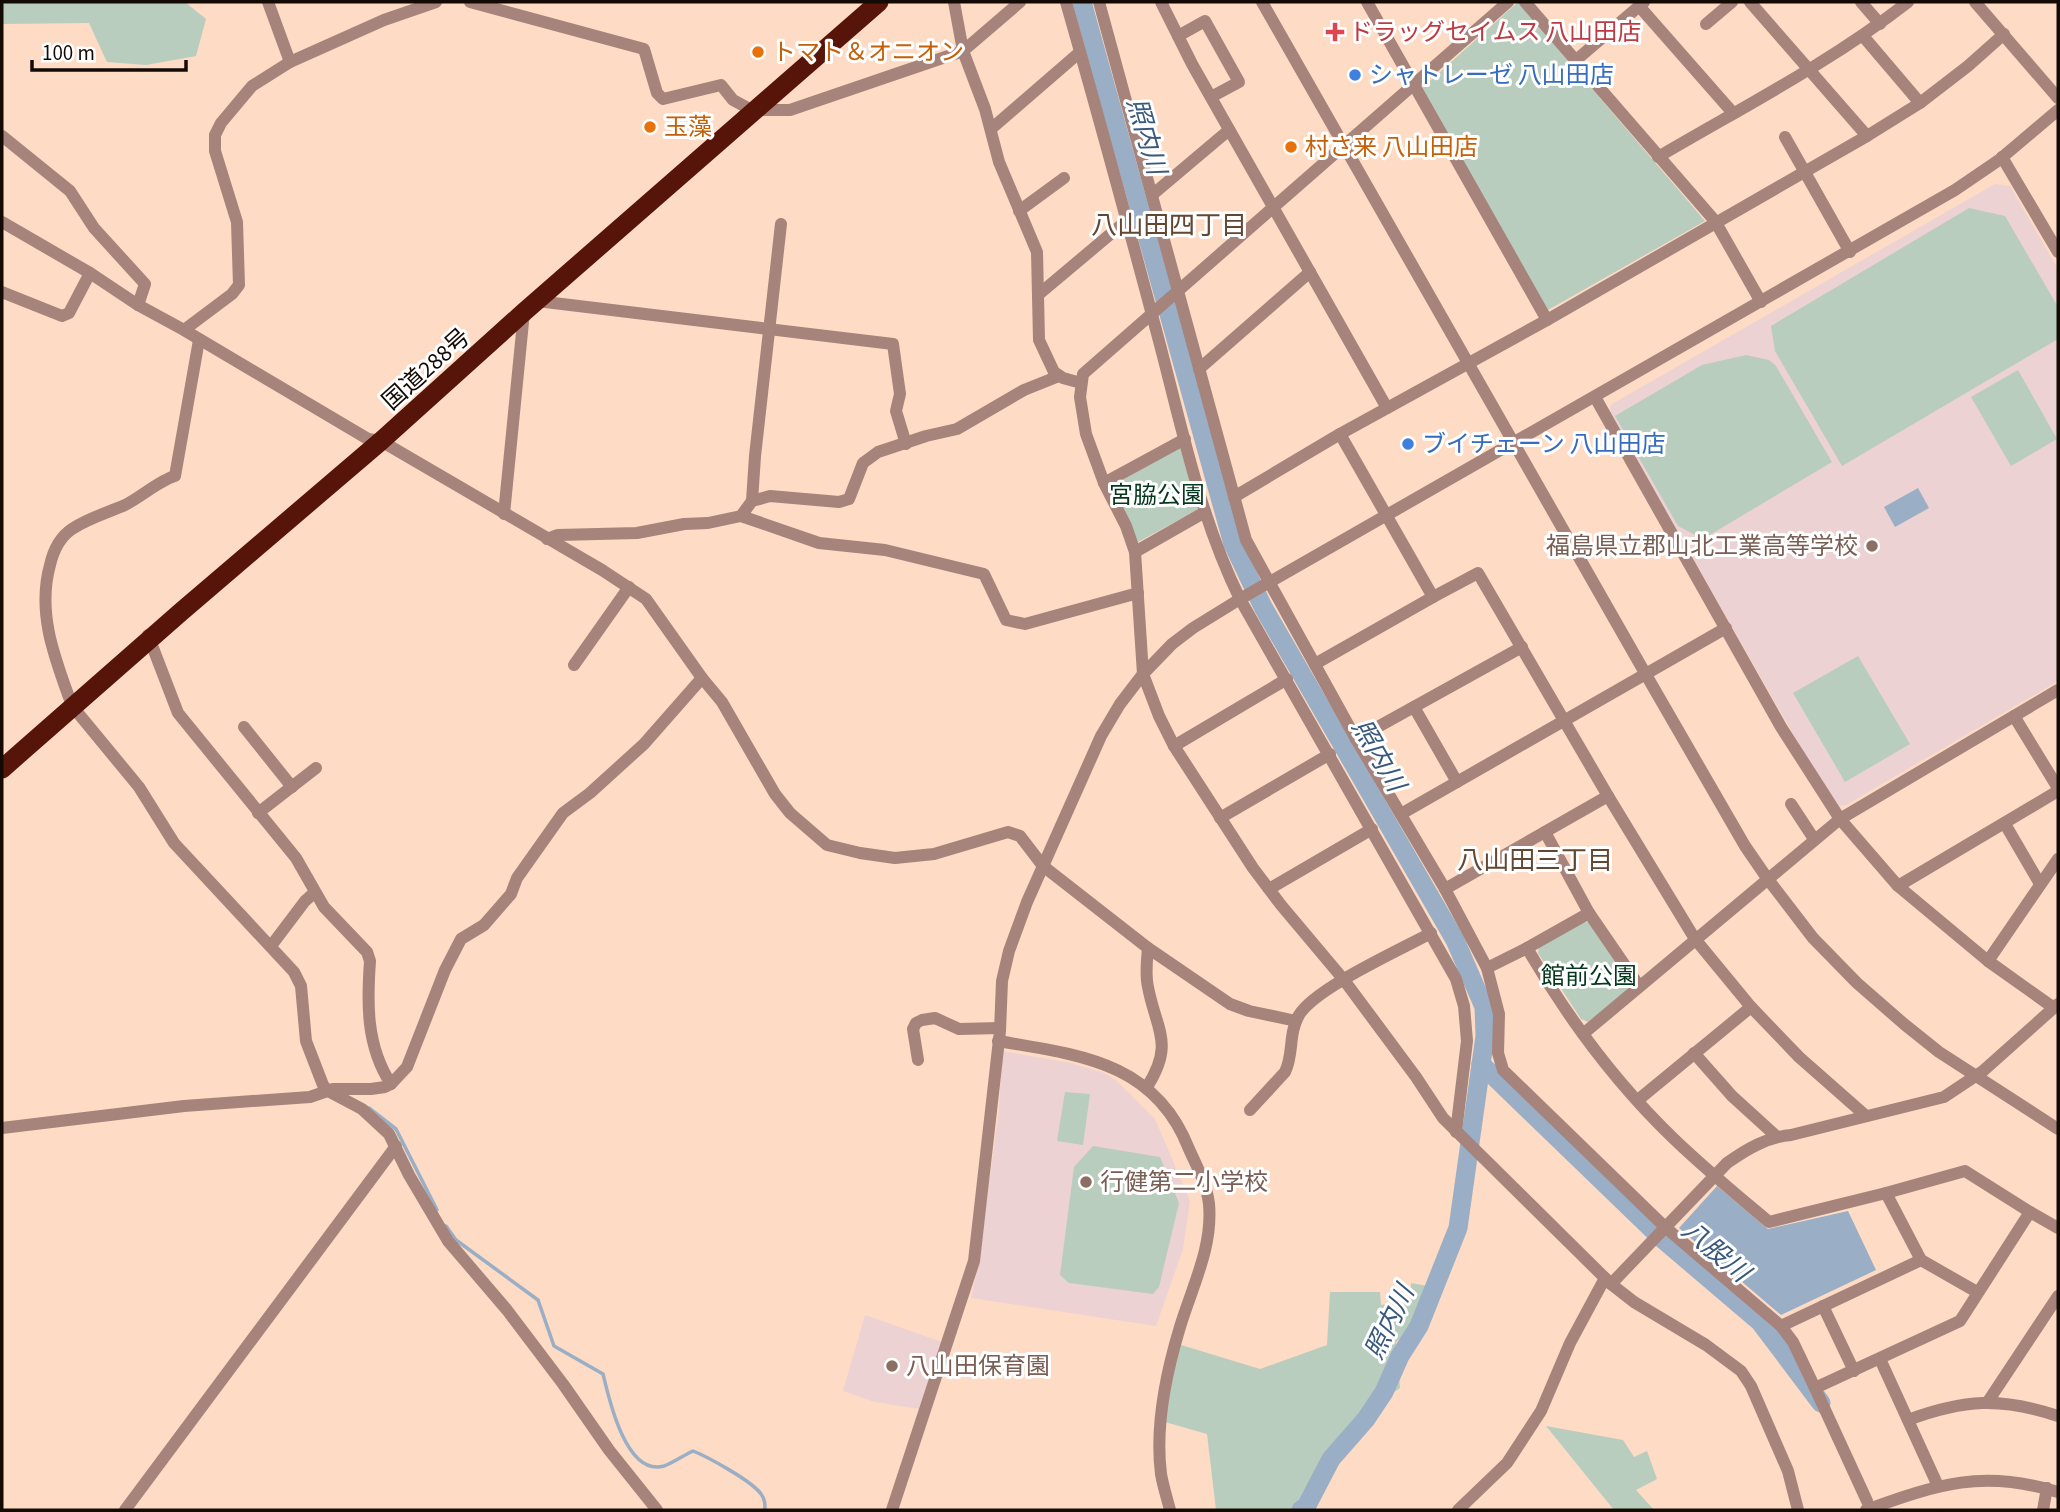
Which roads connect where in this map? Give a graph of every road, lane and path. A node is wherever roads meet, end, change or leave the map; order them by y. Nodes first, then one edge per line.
1 (268, 2) edge
2 (436, 2) edge
3 (470, 2) edge
4 (866, 2) edge
5 (879, 2) edge
6 (954, 2) edge
7 (1020, 2) edge
8 (1066, 2) edge
9 (1099, 2) edge
10 (1161, 2) edge
11 (1262, 2) edge
12 (1508, 2) edge
13 (1525, 2) edge
14 (1732, 2) edge
15 (1750, 2) edge
16 (1861, 2) edge
17 (1908, 2) edge
18 (1975, 2) edge
19 (1371, 4) edge
20 (1642, 4) edge
21 (1706, 24) dead end
22 (1880, 24) junction
23 (2004, 34) junction
24 (1178, 36) junction
25 (1863, 36) junction
26 (963, 51) junction
27 (1080, 51) junction
28 (1575, 61) junction
29 (290, 62) junction
30 (1809, 70) junction
31 (1414, 85) junction
32 (1211, 97) junction
33 (2058, 98) edge
34 (1920, 103) junction
35 (751, 108) junction
36 (2058, 110) edge
37 (1733, 113) junction
38 (992, 129) junction
39 (1229, 130) junction
40 (2, 136) edge
41 (1867, 136) junction
42 (1785, 137) dead end
43 (1343, 143) junction
44 (1658, 157) junction
45 (2002, 158) junction
46 (1805, 171) junction
47 (1064, 178) dead end
48 (1152, 195) junction
49 (1273, 206) junction
50 (1019, 211) junction
51 (1126, 221) junction
52 (2, 222) edge
53 (1715, 222) junction
54 (781, 224) dead end
55 (2055, 237) edge
56 (1850, 252) junction
57 (2058, 252) edge
58 (1310, 272) junction
59 (90, 273) junction
60 (1178, 290) junction
61 (2, 292) edge
62 (1038, 295) junction
63 (1761, 302) junction
64 (138, 305) junction
65 (531, 307) junction
66 (1152, 314) junction
67 (1547, 320) junction
68 (184, 330) junction
69 (769, 330) junction
70 (199, 340) junction
71 (1469, 363) junction
72 (1199, 369) junction
73 (1059, 376) junction
74 (1081, 383) junction
75 (1595, 397) junction
76 (1387, 408) junction
77 (1340, 434) junction
78 (1185, 439) junction
79 (375, 440) junction
80 (1515, 442) junction
81 (906, 444) junction
82 (1104, 483) junction
83 (1234, 497) junction
84 (752, 501) junction
85 (1205, 512) junction
86 (504, 514) junction
87 (1387, 515) junction
88 (741, 516) junction
89 (547, 539) junction
90 (1135, 552) junction
91 (1270, 583) junction
92 (629, 587) junction
93 (1138, 593) junction
94 (1433, 597) junction
95 (1240, 599) junction
96 (1726, 628) junction
97 (149, 637) junction
98 (1522, 647) junction
99 (1315, 664) junction
100 (574, 665) dead end
101 (1645, 673) junction
102 (1143, 674) junction
103 (702, 678) junction
104 (1287, 679) junction
105 (2058, 690) edge
106 (72, 703) junction
107 (1414, 707) junction
108 (2014, 716) junction
109 (1564, 720) junction
110 (244, 727) dead end
111 (1356, 739) junction
112 (1174, 746) junction
113 (1330, 754) junction
114 (2, 759) edge
115 (316, 768) dead end
116 (2, 769) edge
117 (1457, 782) junction
118 (292, 787) junction
119 (2058, 790) edge
120 (1608, 796) junction
121 (1791, 804) dead end
122 (258, 813) junction
123 (1401, 814) junction
124 (1220, 818) junction
125 (1840, 819) junction
126 (2005, 824) junction
127 (1372, 829) junction
128 (1545, 832) junction
129 (1814, 839) junction
130 (2058, 859) edge
131 (1043, 866) junction
132 (1767, 878) junction
133 (2040, 884) junction
134 (1898, 886) junction
135 (1269, 889) junction
136 (1445, 889) junction
137 (314, 893) junction
138 (1589, 912) junction
139 (1431, 933) junction
140 (1695, 939) junction
141 (271, 946) junction
142 (1148, 948) junction
143 (1527, 948) junction
144 (1988, 961) junction
145 (1487, 968) junction
146 (1344, 980) junction
147 (1639, 986) junction
148 (2056, 1006) edge
149 (1751, 1007) junction
150 (1296, 1021) junction
151 (999, 1034) junction
152 (1583, 1034) junction
153 (1694, 1053) junction
154 (918, 1060) dead end
155 (1976, 1076) junction
156 (391, 1084) junction
157 (1147, 1087) junction
158 (328, 1091) junction
159 (1638, 1100) junction
160 (1250, 1110) dead end
161 (1866, 1116) junction
162 (2, 1128) edge
163 (2058, 1129) edge
164 (1455, 1132) junction
165 (1776, 1136) junction
166 (396, 1146) junction
167 (1715, 1177) junction
168 (1886, 1193) junction
169 (2030, 1212) junction
170 (1665, 1227) junction
171 (2058, 1228) edge
172 (1922, 1260) junction
173 (1608, 1281) junction
174 (1977, 1292) junction
175 (2058, 1296) edge
176 (1823, 1306) junction
177 (1782, 1326) junction
178 (1880, 1359) junction
179 (1854, 1371) junction
180 (1815, 1388) junction
181 (1987, 1403) junction
182 (2058, 1416) edge
183 (1908, 1420) junction
184 (1938, 1486) junction
185 (2053, 1490) edge
186 (1869, 1507) edge
187 (125, 1510) edge
188 (657, 1510) edge
189 (892, 1510) edge
190 (1170, 1510) edge
191 (1458, 1510) edge
192 (1798, 1510) edge
193 (2043, 1510) edge

1 - 29 street
2 - 29 street
3 - 35 street
4 - 35 highway, 国道288号
5 - 35 highway, 国道288号
6 - 26 street
7 - 26 street
8 - 27 street
9 - 48 street
10 - 24 street
11 - 43 street
12 - 31 street
13 - 28 street
14 - 21 street
15 - 30 street
16 - 22 street
17 - 22 street
18 - 23 street
19 - 31 street
20 - 28 street
20 - 37 street
22 - 25 street
23 - 33 street
23 - 34 street
24 - 32 street
24 - 32 street
25 - 30 street
25 - 34 street
26 - 35 street
26 - 38 street
27 - 38 street
27 - 51 street
28 - 44 street
29 - 68 street
30 - 37 street
30 - 41 street
31 - 43 street
31 - 67 street
32 - 39 street
34 - 41 street
35 - 65 highway, 国道288号
35 - 79 highway, 国道288号
36 - 45 street
37 - 44 street
38 - 50 street
39 - 48 street
39 - 49 street
40 - 64 street
41 - 46 street
42 - 46 street
43 - 49 street
43 - 71 street
44 - 53 street
45 - 55 street
45 - 56 street
46 - 53 street
46 - 56 street
47 - 50 street
48 - 60 street
49 - 58 street
49 - 60 street
50 - 62 street
51 - 62 street
51 - 66 street
52 - 59 street
53 - 63 street
53 - 67 street
54 - 69 street
55 - 57 street
56 - 63 street
58 - 72 street
58 - 76 street
59 - 61 street
59 - 64 street
60 - 66 street
60 - 72 street
62 - 73 street
63 - 75 street
64 - 68 street
65 - 69 street
65 - 79 highway, 国道288号
65 - 86 street
66 - 74 street
66 - 78 street
67 - 71 street
68 - 70 street
69 - 81 street
69 - 84 street
70 - 79 street
70 - 106 street
71 - 76 street
71 - 80 street
72 - 83 street
73 - 74 street
73 - 81 street
74 - 82 street
75 - 80 street
75 - 96 street
76 - 77 street
77 - 83 street
77 - 87 street
78 - 82 street
78 - 85 street
79 - 86 street
79 - 97 highway, 国道288号
80 - 87 street
80 - 101 street
81 - 84 street
82 - 90 street
83 - 91 street
84 - 88 street
85 - 90 street
85 - 95 street
86 - 89 street
87 - 91 street
87 - 94 street
88 - 89 street
88 - 93 street
89 - 92 street
90 - 93 street
91 - 95 street
91 - 99 street
92 - 100 street
92 - 103 street
93 - 102 street
94 - 98 street
94 - 99 street
95 - 102 street
95 - 104 street
96 - 101 street
96 - 125 street
97 - 106 highway, 国道288号
97 - 122 street
98 - 107 street
98 - 109 street
99 - 111 street
101 - 109 street
101 - 132 street
102 - 112 street
102 - 131 street
103 - 131 street
103 - 156 street
104 - 112 street
104 - 113 street
105 - 108 street
106 - 114 highway, 国道288号
106 - 116 highway, 国道288号
106 - 141 street
107 - 111 street
107 - 117 street
108 - 119 street
108 - 125 street
109 - 117 street
109 - 120 street
110 - 118 street
111 - 123 street
112 - 124 street
113 - 124 street
113 - 127 street
115 - 118 street
117 - 123 street
118 - 122 street
119 - 126 street
120 - 128 street
120 - 140 street
121 - 129 street
122 - 137 street
123 - 136 street
124 - 135 street
125 - 129 street
125 - 134 street
126 - 133 street
126 - 134 street
127 - 135 street
127 - 139 street
128 - 136 street
128 - 138 street
129 - 132 street
130 - 133 street
131 - 142 street
131 - 151 street
132 - 140 street
132 - 155 street
133 - 144 street
134 - 144 street
135 - 146 street
136 - 145 street
137 - 141 street
137 - 156 street
138 - 143 street
138 - 147 street
139 - 146 street
139 - 164 street
140 - 147 street
140 - 149 street
141 - 158 street
142 - 150 street
142 - 157 street
143 - 145 street
143 - 152 street
144 - 148 street
145 - 170 street
146 - 150 street
146 - 164 street
147 - 152 street
148 - 155 street
149 - 153 street
149 - 161 street
150 - 160 street
151 - 154 street
151 - 157 street
151 - 189 street
152 - 159 street
153 - 159 street
153 - 165 street
155 - 161 street
155 - 163 street
156 - 158 street
157 - 190 street
158 - 162 street
158 - 166 street
159 - 167 street
161 - 165 street
164 - 173 street
165 - 167 street
166 - 187 street
166 - 188 street
167 - 168 street
167 - 170 street
168 - 169 street
168 - 172 street
169 - 171 street
169 - 174 street
170 - 173 street
170 - 177 street
172 - 174 street
172 - 176 street
173 - 191 street
173 - 192 street
174 - 178 street
175 - 181 street
176 - 177 street
176 - 179 street
177 - 180 street
178 - 179 street
178 - 183 street
179 - 180 street
180 - 186 street
181 - 182 street
181 - 183 street
183 - 184 street
184 - 185 street
184 - 186 street
185 - 193 street

